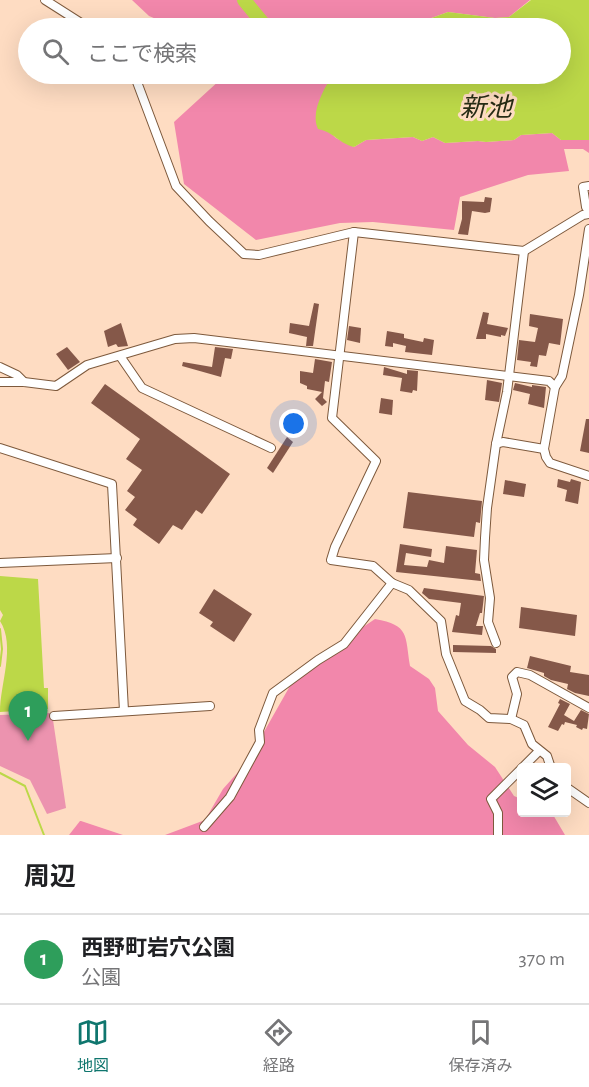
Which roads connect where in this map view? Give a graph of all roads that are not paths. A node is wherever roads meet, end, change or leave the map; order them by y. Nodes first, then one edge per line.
1 (45, 0) edge
2 (73, 18) edge
3 (138, 84) edge
4 (589, 186) edge
5 (589, 212) edge
6 (589, 229) edge
7 (354, 231) junction
8 (524, 251) junction
9 (120, 356) junction
10 (339, 356) junction
11 (0, 367) edge
12 (508, 376) junction
13 (0, 382) edge
14 (24, 382) junction
15 (555, 387) junction
16 (496, 444) junction
17 (0, 448) edge
18 (271, 448) dead end
19 (544, 449) junction
20 (589, 476) edge
21 (117, 558) junction
22 (0, 563) edge
23 (392, 583) junction
24 (496, 643) dead end
25 (210, 706) dead end
26 (589, 708) edge
27 (124, 711) junction
28 (54, 716) dead end
29 (511, 719) junction
30 (539, 751) junction
31 (527, 763) edge
32 (549, 763) edge
33 (517, 773) edge
34 (571, 790) edge
35 (589, 803) edge
36 (204, 827) dead end
37 (498, 835) edge

1 - 2 street
3 - 7 street
4 - 5 street
5 - 8 street
6 - 15 street
7 - 8 street
7 - 10 street
8 - 12 street
9 - 10 street
9 - 14 street
9 - 18 street
10 - 12 street
10 - 23 street
11 - 14 street
12 - 15 street
12 - 16 street
13 - 14 street
15 - 19 street
16 - 19 street
16 - 24 street
17 - 21 street
19 - 20 street
21 - 22 street
21 - 27 street
23 - 29 street
23 - 36 street
25 - 27 street
26 - 29 street
27 - 28 street
29 - 30 street
30 - 31 street
30 - 32 street
33 - 37 street
34 - 35 street

